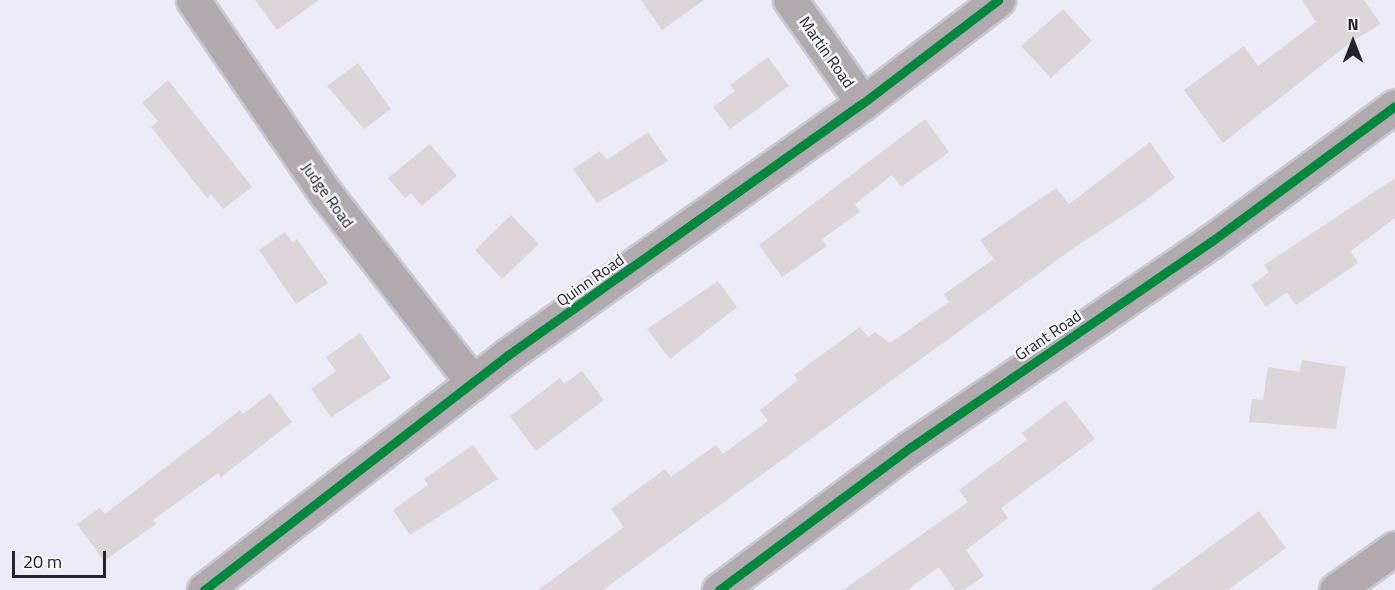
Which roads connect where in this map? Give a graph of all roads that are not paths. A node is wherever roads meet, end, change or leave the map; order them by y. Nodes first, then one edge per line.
1 (192, 0) edge
2 (790, 0) edge
3 (998, 0) edge
4 (863, 103) junction
5 (1395, 106) edge
6 (473, 382) junction
7 (1395, 548) edge
8 (204, 590) edge
9 (719, 590) edge
10 (1336, 590) edge

1 - 6 street, Judge Road
2 - 4 street, Martin Road
3 - 4 street, Quinn Road
4 - 6 street, Quinn Road
5 - 9 street, Grant Road
6 - 8 street, Quinn Road
7 - 10 street

